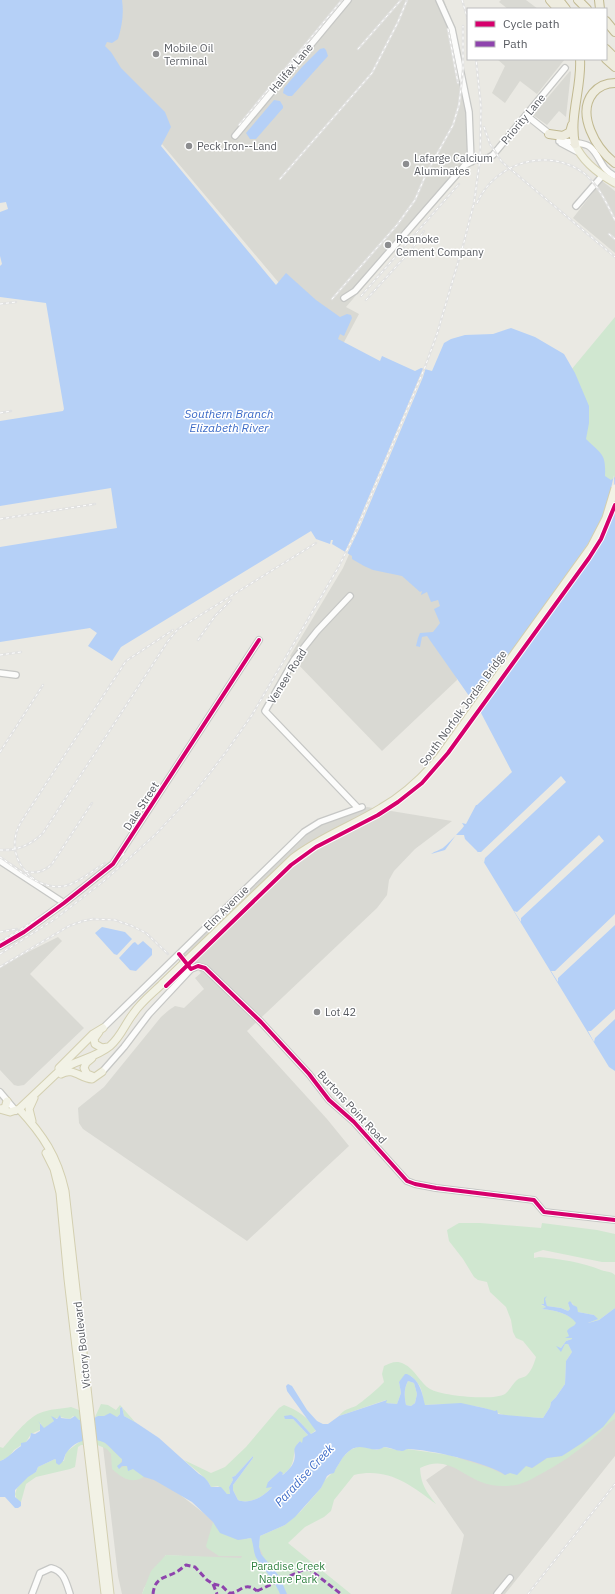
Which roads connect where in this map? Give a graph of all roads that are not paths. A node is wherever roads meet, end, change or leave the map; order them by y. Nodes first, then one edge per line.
1 (348, 0) edge
2 (439, 0) edge
3 (550, 0) edge
4 (558, 0) edge
5 (578, 0) edge
6 (556, 8) edge
7 (565, 8) edge
8 (586, 8) edge
9 (607, 22) edge
10 (607, 29) edge
11 (615, 32) edge
12 (615, 36) edge
13 (607, 50) edge
14 (615, 58) edge
15 (580, 60) edge
16 (607, 60) edge
17 (615, 67) edge
18 (565, 68) dead end
19 (615, 83) edge
20 (578, 91) junction
21 (526, 115) junction
22 (550, 134) junction
23 (235, 136) dead end
24 (559, 141) junction
25 (575, 144) junction
26 (578, 152) junction
27 (471, 162) junction
28 (615, 163) edge
29 (603, 175) junction
30 (614, 181) edge
31 (576, 206) dead end
32 (344, 298) dead end
33 (615, 488) edge
34 (350, 596) dead end
35 (259, 640) dead end
36 (0, 673) edge
37 (16, 675) dead end
38 (360, 808) joint
39 (0, 861) edge
40 (64, 904) junction
41 (0, 946) edge
42 (178, 954) junction
43 (191, 969) junction
44 (103, 1028) junction
45 (110, 1046) junction
46 (96, 1056) junction
47 (75, 1063) junction
48 (102, 1072) junction
49 (57, 1073) junction
50 (82, 1075) junction
51 (38, 1092) junction
52 (4, 1096) edge
53 (0, 1109) edge
54 (17, 1110) junction
55 (35, 1127) junction
56 (57, 1172) junction
57 (615, 1220) edge
58 (91, 1450) junction
59 (510, 1578) dead end
60 (32, 1594) edge
61 (70, 1594) edge
62 (104, 1594) edge
63 (110, 1594) edge
64 (497, 1594) edge

1 - 23 street, Halifax Lane
2 - 27 street
3 - 6 highway
4 - 7 highway
5 - 8 highway
9 - 11 highway
10 - 12 highway
13 - 14 highway
15 - 20 highway
16 - 17 highway
18 - 21 street, Priority Lane
19 - 28 highway
20 - 22 highway
20 - 25 highway
21 - 22 street
21 - 27 street, Priority Lane
22 - 24 street
24 - 25 street
24 - 26 street
25 - 26 main road
25 - 30 street
26 - 29 main road
27 - 32 street, Priority Lane
29 - 30 main road
29 - 31 street
33 - 45 main road, South Norfolk Jordan Bridge, bridge
34 - 38 street, Veneer Road
35 - 40 street, Dale Street
36 - 37 street
38 - 42 street, Elm Avenue
39 - 40 street
40 - 41 street, Dale Street
42 - 43 street
42 - 44 street, Elm Avenue
43 - 48 street
43 - 57 street, Burtons Point Road
44 - 45 main road
44 - 49 main road
45 - 46 main road
46 - 47 main road
46 - 48 main road
47 - 49 main road
47 - 50 main road
48 - 50 main road
49 - 50 main road
49 - 51 main road
51 - 54 main road
51 - 55 main road
52 - 53 main road
52 - 54 street
53 - 54 main road
54 - 55 main road, Victory Boulevard
54 - 56 main road, Victory Boulevard
55 - 56 main road, Victory Boulevard
56 - 58 main road, Victory Boulevard
58 - 62 main road, Victory Boulevard
58 - 63 main road, Victory Boulevard
59 - 64 street
60 - 61 street

